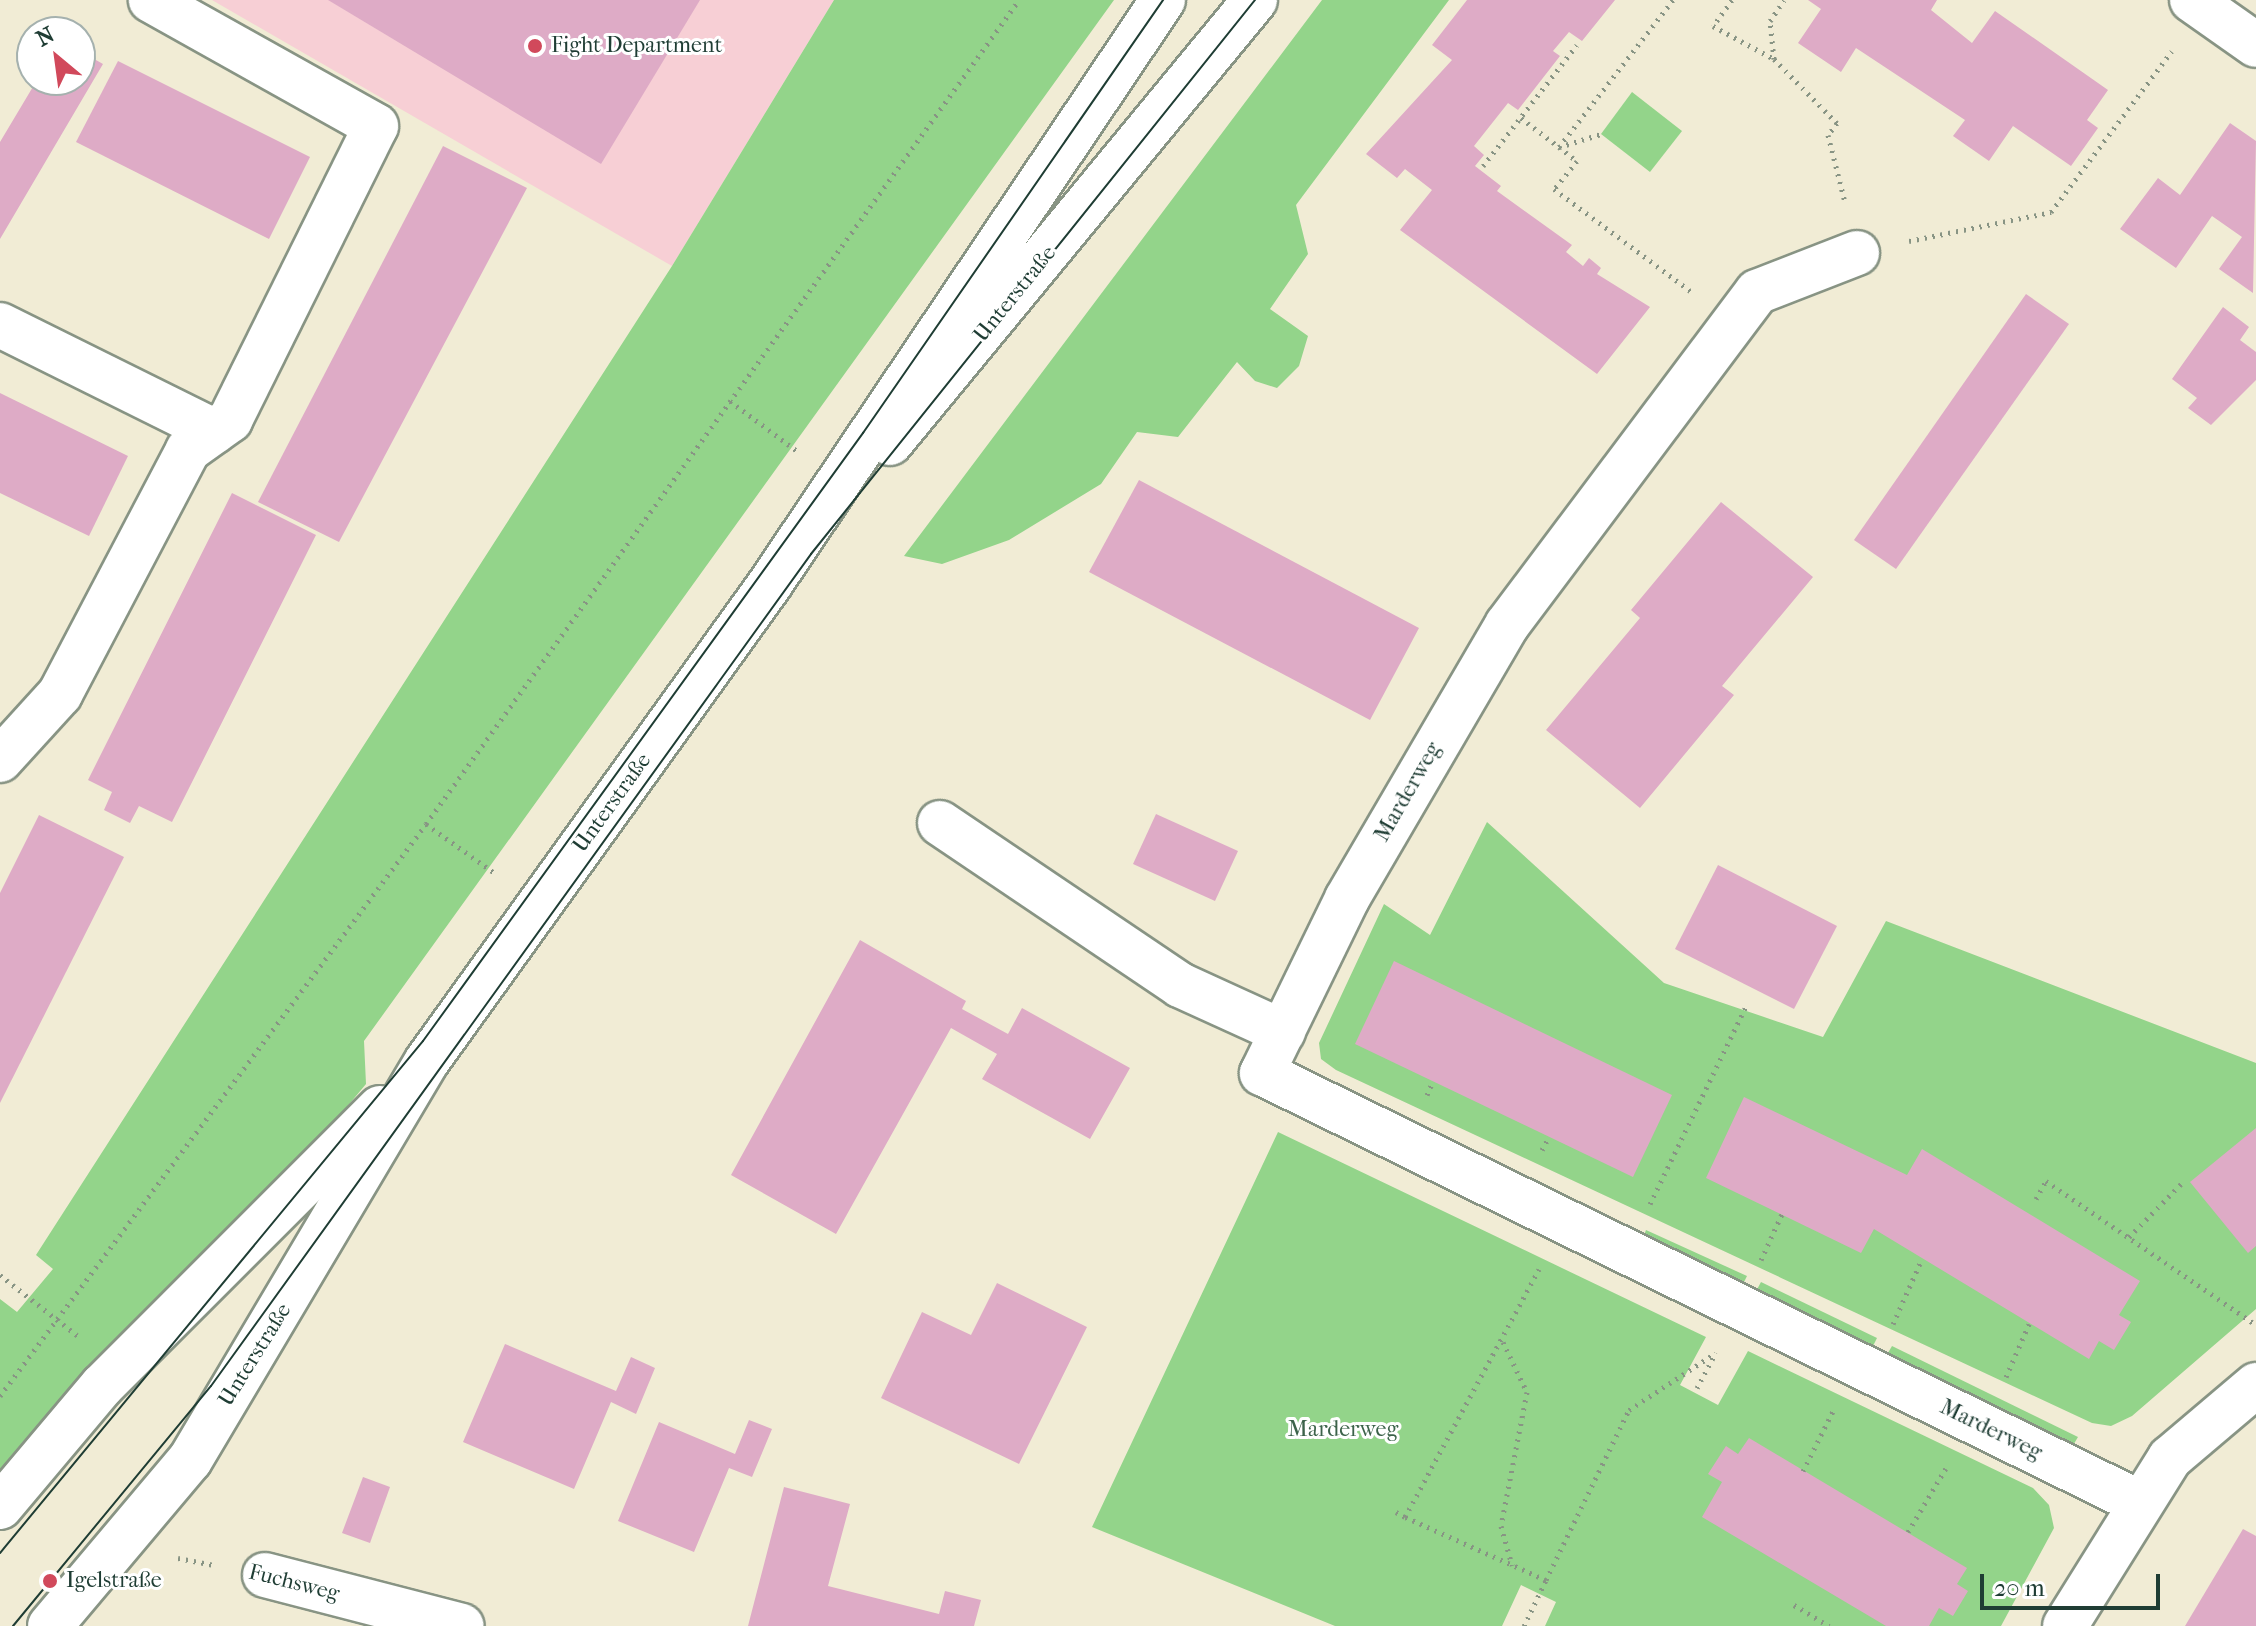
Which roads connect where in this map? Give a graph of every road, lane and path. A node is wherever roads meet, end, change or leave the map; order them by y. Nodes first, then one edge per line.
1 (151, 0) edge
2 (1019, 0) edge
3 (1163, 0) edge
4 (1255, 0) edge
5 (1673, 0) edge
6 (1732, 0) edge
7 (1784, 0) edge
8 (2198, 5) edge
9 (1577, 45) dead end
10 (2256, 45) edge
11 (1774, 59) junction
12 (1521, 118) junction
13 (1601, 134) dead end
14 (1559, 147) junction
15 (1483, 166) dead end
16 (1857, 253) junction
17 (1734, 324) junction
18 (0, 325) edge
19 (730, 401) junction
20 (214, 431) junction
21 (837, 481) junction
22 (770, 584) junction
23 (8, 739) edge
24 (940, 823) dead end
25 (426, 824) junction
26 (539, 905) junction
27 (1747, 1004) dead end
28 (1283, 1032) junction
29 (427, 1061) junction
30 (2184, 1181) dead end
31 (2036, 1199) dead end
32 (1648, 1208) dead end
33 (1782, 1214) dead end
34 (1563, 1221) junction
35 (2129, 1237) junction
36 (1922, 1259) dead end
37 (0, 1275) edge
38 (1748, 1290) junction
39 (58, 1321) junction
40 (2029, 1324) dead end
41 (2256, 1325) edge
42 (1888, 1336) dead end
43 (1502, 1341) junction
44 (1717, 1352) junction
45 (2256, 1385) edge
46 (1697, 1388) dead end
47 (2000, 1390) dead end
48 (0, 1396) edge
49 (1835, 1407) dead end
50 (1949, 1462) dead end
51 (1803, 1471) dead end
52 (2140, 1503) junction
53 (0, 1507) edge
54 (1396, 1512) dead end
55 (1405, 1517) junction
56 (132, 1531) junction
57 (1908, 1532) dead end
58 (1512, 1565) junction
59 (265, 1575) joint
60 (1546, 1580) junction
61 (1794, 1605) dead end
62 (50, 1626) edge
63 (462, 1626) edge
64 (1524, 1626) edge
65 (1829, 1626) edge
66 (2065, 1626) edge

1 - 20 main road
2 - 19 path
3 - 21 main road, Unterstraße
4 - 22 main road, Unterstraße
5 - 14 path
6 - 11 path
7 - 11 path
8 - 10 main road
8 - 16 path
9 - 12 path
11 - 16 path
12 - 14 path
12 - 15 path
13 - 14 path
14 - 17 path
16 - 17 main road, Marderweg
17 - 28 main road, Marderweg
18 - 20 main road
19 - 21 path
19 - 25 path
20 - 23 main road
21 - 22 main road, Unterstraße
22 - 26 main road, Unterstraße
24 - 28 main road
25 - 26 path
25 - 39 path
26 - 29 main road, Unterstraße
27 - 32 path
28 - 34 main road, Marderweg
29 - 53 main road, Unterstraße
29 - 56 main road, Unterstraße
30 - 35 path
31 - 35 path
33 - 38 path
34 - 38 main road, Marderweg
34 - 43 path
35 - 41 path
36 - 42 path
37 - 39 path
38 - 44 path
38 - 52 main road, Marderweg
39 - 48 path
40 - 47 path
43 - 55 path
43 - 58 path
44 - 46 path
44 - 60 path
45 - 52 main road
49 - 51 path
50 - 57 path
52 - 66 main road
54 - 55 path
55 - 58 path
56 - 59 path, Fuchsweg
56 - 62 main road, Unterstraße
58 - 60 path
59 - 63 main road, Fuchsweg
60 - 64 path
61 - 65 path

